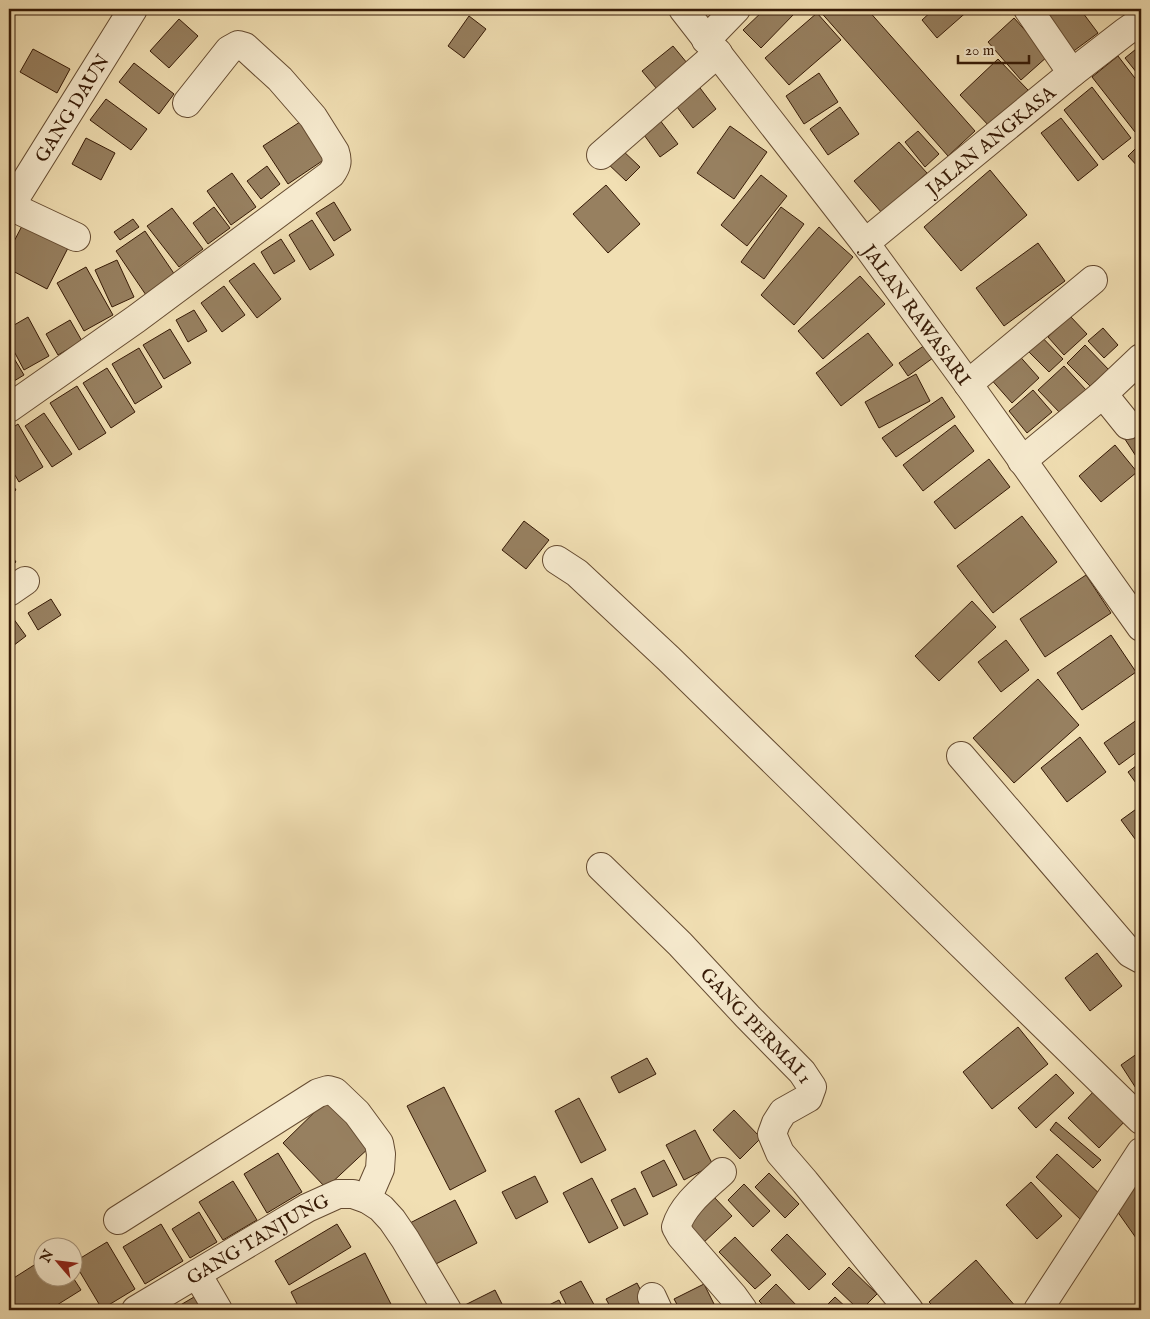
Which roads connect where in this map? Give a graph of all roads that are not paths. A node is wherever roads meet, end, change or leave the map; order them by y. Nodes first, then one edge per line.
1 (133, 9) edge
2 (683, 9) edge
3 (736, 9) edge
4 (1028, 9) edge
5 (1141, 20) edge
6 (712, 47) junction
7 (1072, 73) junction
8 (187, 103) dead end
9 (601, 155) dead end
10 (10, 207) edge
11 (76, 237) dead end
12 (865, 243) junction
13 (1093, 280) dead end
14 (1141, 358) edge
15 (968, 384) junction
16 (1103, 394) junction
17 (9, 408) edge
18 (1128, 425) dead end
19 (1022, 461) junction
20 (557, 560) dead end
21 (1141, 627) edge
22 (962, 756) dead end
23 (600, 867) dead end
24 (1141, 959) edge
25 (1141, 1120) edge
26 (1141, 1152) edge
27 (722, 1172) dead end
28 (367, 1199) junction
29 (118, 1220) dead end
30 (197, 1274) junction
31 (136, 1310) edge
32 (218, 1310) edge
33 (447, 1310) edge
34 (743, 1310) edge
35 (909, 1310) edge
36 (1038, 1310) edge

1 - 10 street, GANG DAUN
2 - 6 street, JALAN RAWASARI
3 - 6 street
4 - 7 street
5 - 7 street, JALAN ANGKASA
6 - 9 street
6 - 12 street, JALAN RAWASARI
7 - 12 street, JALAN ANGKASA
8 - 17 street
10 - 11 street
12 - 15 street, JALAN RAWASARI
13 - 15 street
14 - 16 street
15 - 19 street, JALAN RAWASARI
16 - 18 street
16 - 19 street
19 - 21 street, JALAN RAWASARI
20 - 25 street
22 - 24 street
23 - 35 street, GANG PERMAI 1
26 - 36 street
27 - 34 street
28 - 29 street
28 - 30 street, GANG TANJUNG
28 - 33 street, GANG TANJUNG
30 - 31 street, GANG TANJUNG
30 - 32 street

